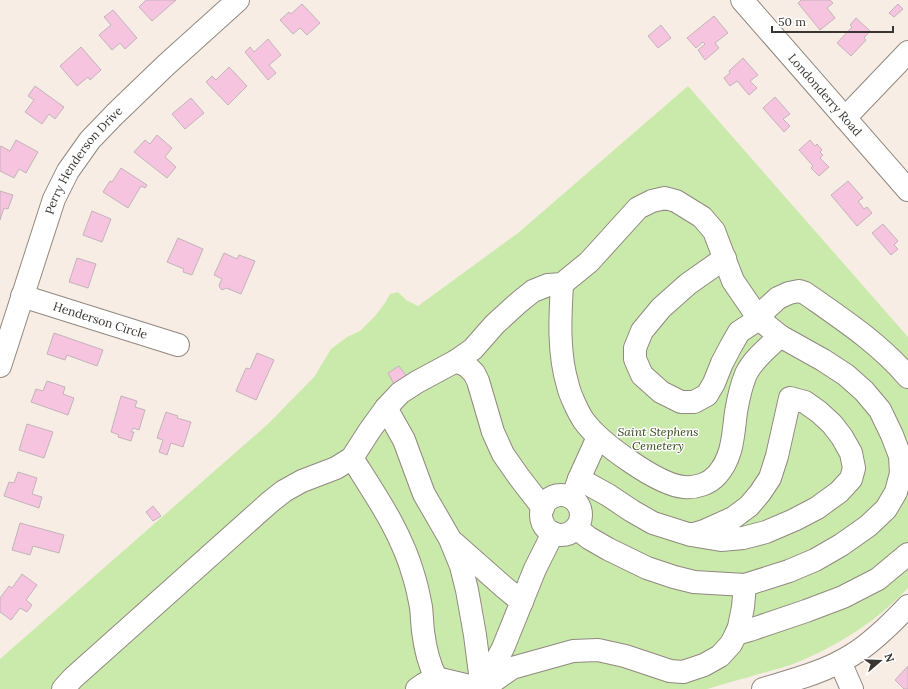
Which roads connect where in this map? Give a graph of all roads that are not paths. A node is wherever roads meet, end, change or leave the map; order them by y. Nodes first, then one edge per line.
1 (238, 0) edge
2 (742, 0) edge
3 (908, 52) edge
4 (845, 118) junction
5 (908, 190) edge
6 (725, 258) junction
7 (562, 284) junction
8 (22, 296) junction
9 (759, 319) junction
10 (780, 336) junction
11 (178, 345) dead end
12 (456, 361) junction
13 (0, 366) edge
14 (908, 377) edge
15 (386, 408) junction
16 (598, 437) junction
17 (352, 458) junction
18 (575, 489) junction
19 (543, 508) junction
20 (576, 528) junction
21 (554, 533) junction
22 (691, 535) junction
23 (450, 539) junction
24 (908, 554) edge
25 (745, 584) junction
26 (522, 602) junction
27 (908, 606) edge
28 (736, 634) junction
29 (840, 662) junction
30 (436, 678) junction
31 (63, 689) edge
32 (417, 689) edge
33 (482, 689) edge
34 (763, 689) edge
35 (852, 689) edge

1 - 8 street, Perry Henderson Drive
2 - 4 street, Londonderry Road
3 - 4 street
4 - 5 street, Londonderry Road
6 - 7 street
6 - 9 street
6 - 9 street
7 - 12 street
7 - 16 street
8 - 11 street, Henderson Circle
8 - 13 street, Perry Henderson Drive
9 - 10 street
9 - 14 street
10 - 16 street
10 - 25 street
12 - 15 street
12 - 19 street
15 - 17 street
15 - 23 street
16 - 18 street
17 - 30 street
17 - 31 street
18 - 19 street
18 - 20 street
18 - 22 street
19 - 21 street
20 - 21 street
20 - 25 street
21 - 26 street
22 - 22 street
23 - 26 street
23 - 33 street
24 - 28 street
25 - 28 street
26 - 33 street
27 - 29 street
28 - 33 street
29 - 34 street
29 - 35 street
30 - 32 street
30 - 33 street

